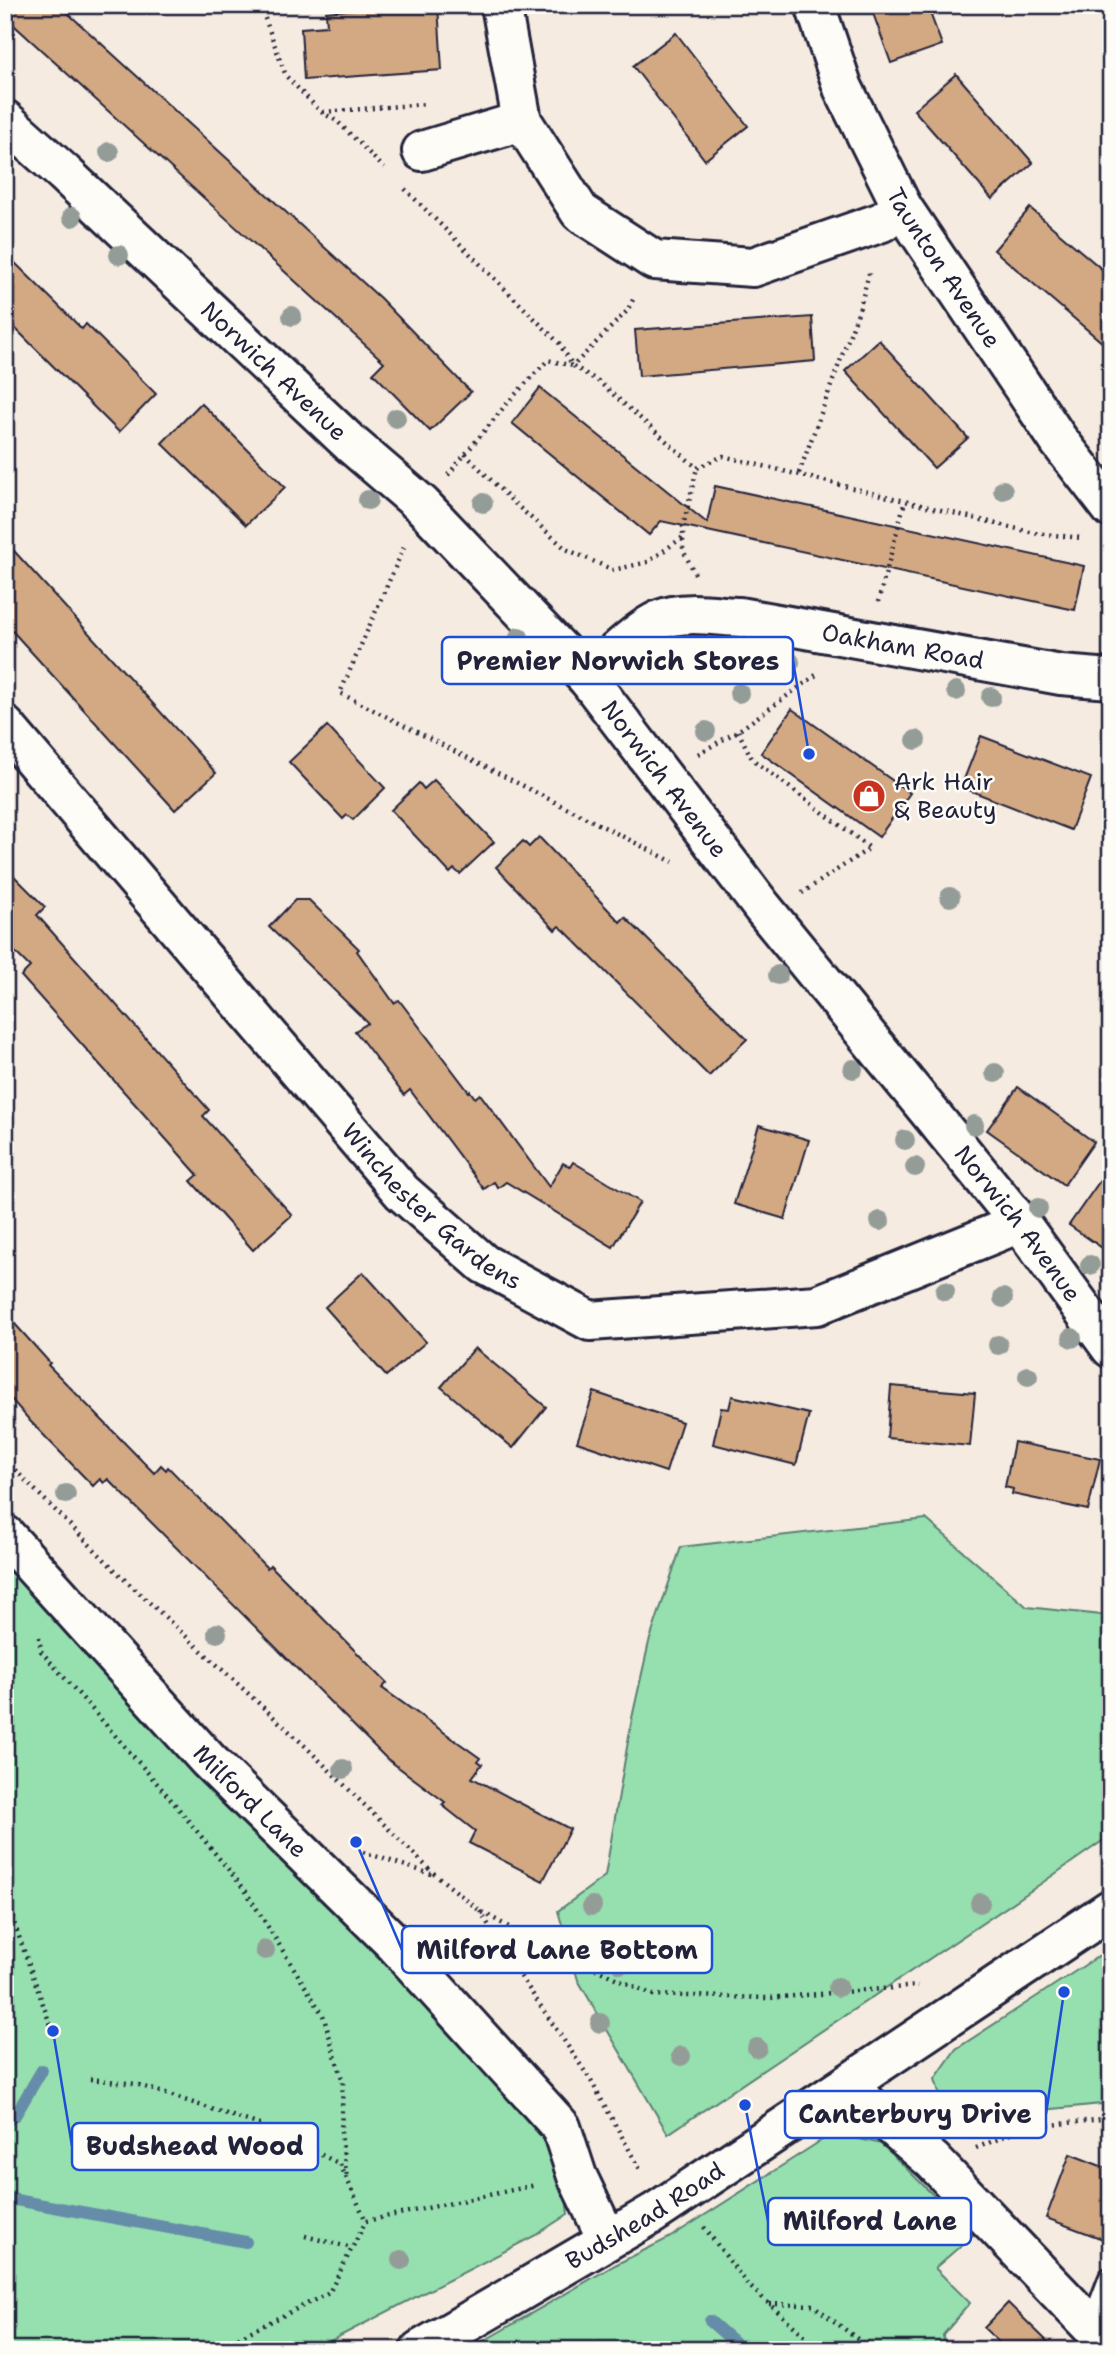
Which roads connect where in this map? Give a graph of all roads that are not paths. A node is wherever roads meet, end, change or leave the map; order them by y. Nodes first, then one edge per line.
1 (501, 5) edge
2 (815, 5) edge
3 (5, 120) edge
4 (522, 121) junction
5 (422, 151) dead end
6 (902, 207) junction
7 (1111, 508) edge
8 (588, 678) junction
9 (1111, 679) edge
10 (5, 726) edge
11 (1020, 1223) junction
12 (1111, 1348) edge
13 (5, 1535) edge
14 (1111, 1909) edge
15 (846, 2086) junction
16 (607, 2239) junction
17 (1111, 2280) edge
18 (1101, 2338) edge
19 (419, 2350) edge

1 - 4 street
2 - 6 street, Taunton Avenue
3 - 8 street, Norwich Avenue
4 - 5 street
4 - 6 street
6 - 7 street, Taunton Avenue
8 - 9 street, Oakham Road
8 - 11 street, Norwich Avenue
10 - 11 street, Winchester Gardens
11 - 12 street, Norwich Avenue
13 - 16 street, Milford Lane
14 - 15 street, Budshead Road
15 - 16 street, Budshead Road
15 - 18 street
16 - 19 street, Budshead Road
17 - 18 lane

